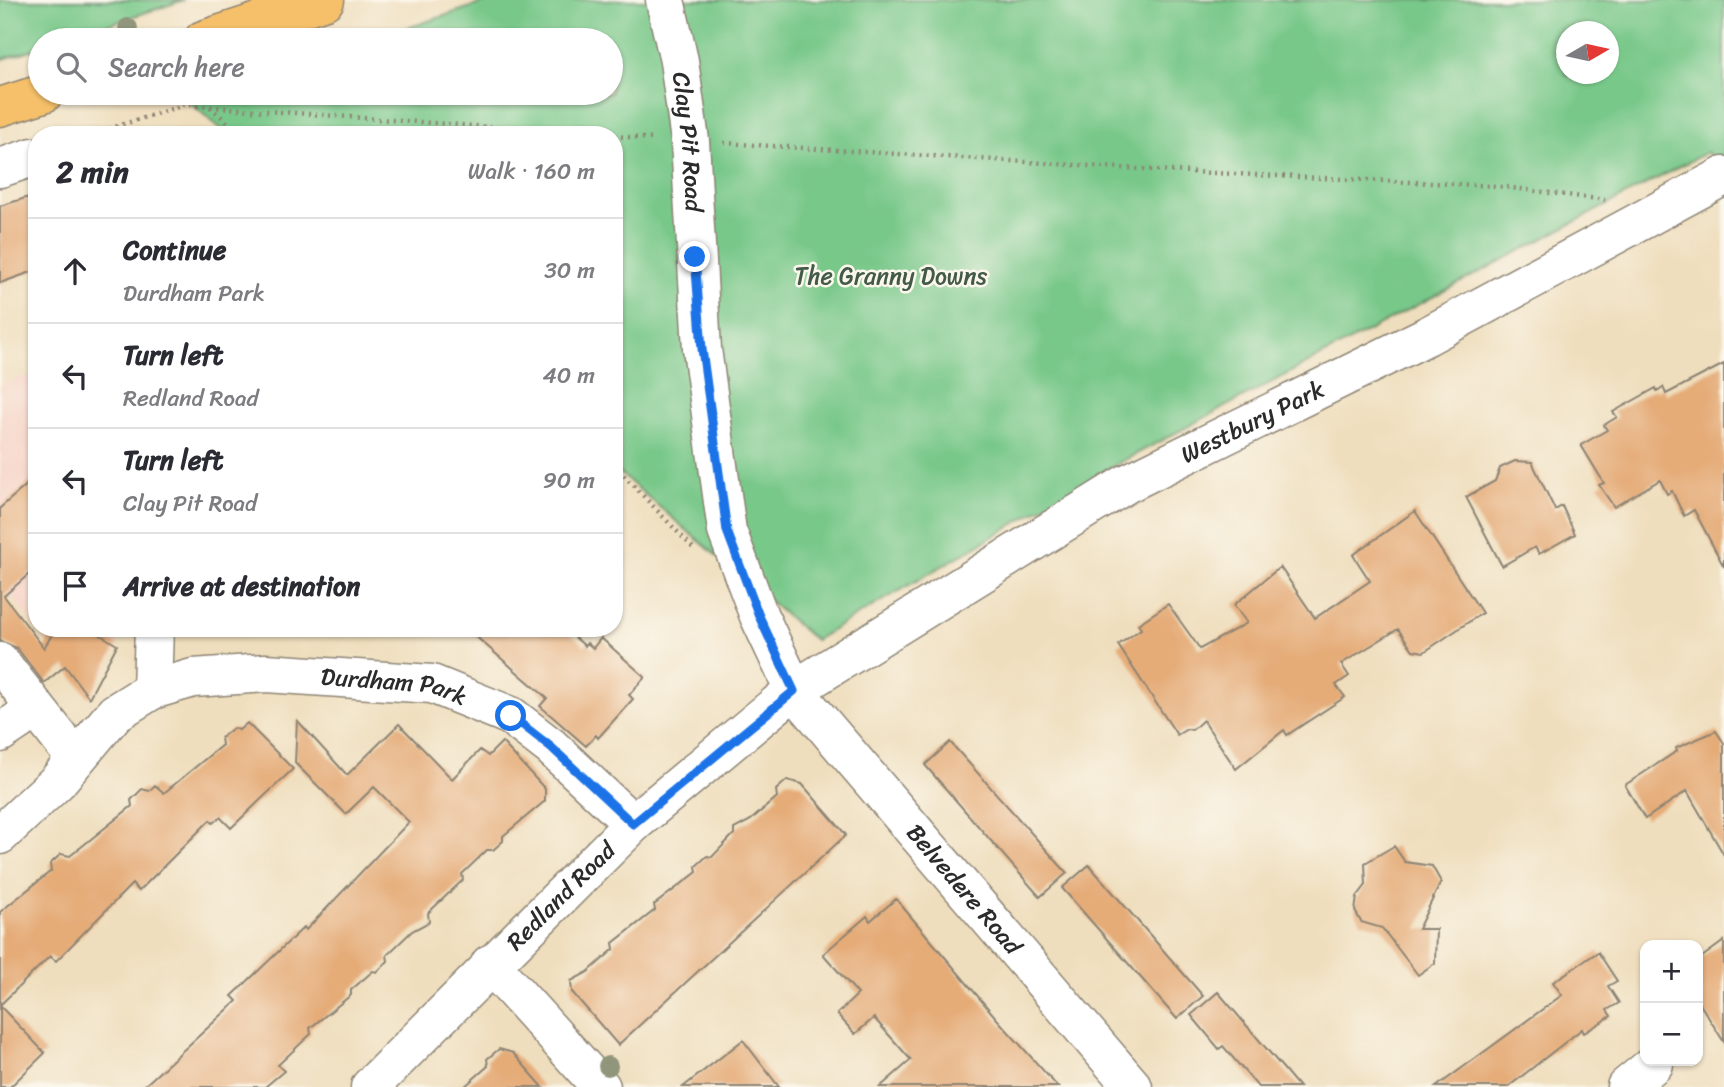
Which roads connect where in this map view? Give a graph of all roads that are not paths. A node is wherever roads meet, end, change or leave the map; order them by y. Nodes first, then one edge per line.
1 (325, 0) edge
2 (665, 0) edge
3 (240, 28) edge
4 (28, 98) edge
5 (0, 107) edge
6 (1723, 179) edge
7 (154, 637) edge
8 (0, 662) edge
9 (152, 690) junction
10 (794, 691) junction
11 (36, 709) junction
12 (0, 733) edge
13 (76, 759) junction
14 (633, 824) junction
15 (0, 835) edge
16 (491, 964) junction
17 (370, 1087) edge
18 (601, 1087) edge
19 (1133, 1087) edge

1 - 3 main road
2 - 10 street, Clay Pit Road
4 - 5 main road
6 - 10 street, Westbury Park
7 - 9 street
8 - 11 street
9 - 13 street, Durdham Park
9 - 14 street, Durdham Park
10 - 14 street, Redland Road
10 - 19 street, Belvedere Road
11 - 12 street
11 - 13 street
13 - 15 street, Durdham Park
14 - 16 street, Redland Road
16 - 17 street, Redland Road
16 - 18 street

